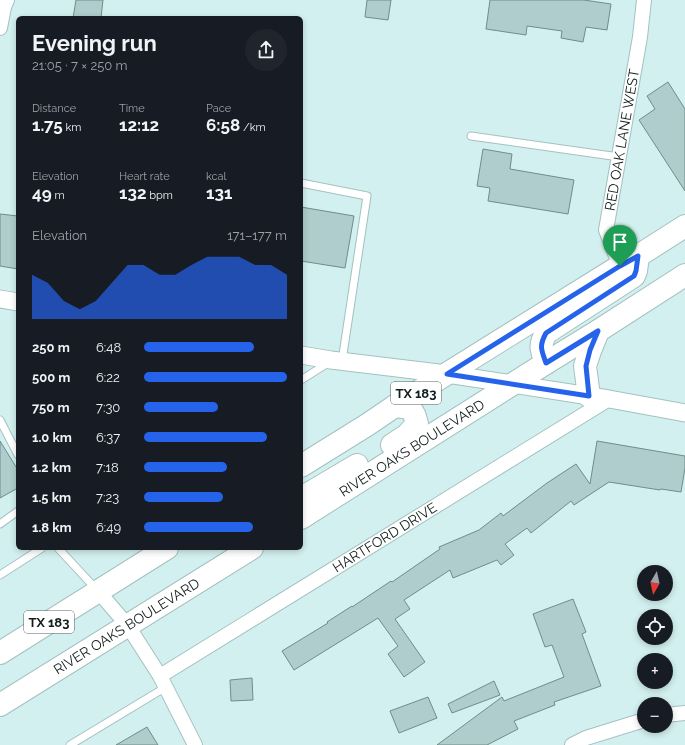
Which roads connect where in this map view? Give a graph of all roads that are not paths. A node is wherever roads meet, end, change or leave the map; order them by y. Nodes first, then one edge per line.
1 (7, 0) edge
2 (644, 0) edge
3 (0, 28) edge
4 (471, 136) dead end
5 (619, 157) junction
6 (303, 183) edge
7 (685, 226) edge
8 (629, 261) junction
9 (685, 275) edge
10 (0, 299) edge
11 (16, 302) edge
12 (598, 331) junction
13 (303, 355) edge
14 (337, 361) junction
15 (546, 363) junction
16 (447, 374) junction
17 (303, 379) edge
18 (512, 385) junction
19 (599, 397) junction
20 (395, 406) junction
21 (685, 413) edge
22 (0, 420) edge
23 (16, 451) edge
24 (303, 465) edge
25 (16, 513) edge
26 (304, 516) edge
27 (0, 524) edge
28 (39, 550) edge
29 (60, 550) edge
30 (164, 550) edge
31 (249, 550) edge
32 (0, 575) edge
33 (98, 591) junction
34 (128, 626) junction
35 (0, 653) edge
36 (163, 682) junction
37 (0, 705) edge
38 (685, 713) edge
39 (673, 714) edge
40 (637, 722) edge
41 (70, 745) edge
42 (195, 745) edge
43 (572, 745) edge

1 - 3 street
2 - 5 street, RED OAK LANE WEST
4 - 5 lane
5 - 8 street, RED OAK LANE WEST
6 - 14 lane
7 - 8 main road, TX 183
8 - 15 main road
8 - 16 main road, TX 183
9 - 12 main road, RIVER OAKS BOULEVARD
10 - 11 street
12 - 15 main road, RIVER OAKS BOULEVARD
12 - 19 main road
13 - 14 street
14 - 16 street
14 - 17 lane
15 - 18 main road, RIVER OAKS BOULEVARD
16 - 18 street
16 - 20 main road, TX 183
18 - 19 street
18 - 26 main road, RIVER OAKS BOULEVARD
19 - 21 street
19 - 36 street, HARTFORD DRIVE
20 - 24 main road, TX 183
20 - 26 main road
22 - 23 lane
25 - 27 lane
28 - 32 lane
29 - 33 lane
30 - 33 main road, TX 183
31 - 34 main road, RIVER OAKS BOULEVARD
33 - 34 street
33 - 35 main road, TX 183
34 - 36 street
34 - 37 main road, RIVER OAKS BOULEVARD
36 - 41 lane
36 - 42 street
38 - 39 street
40 - 43 street

